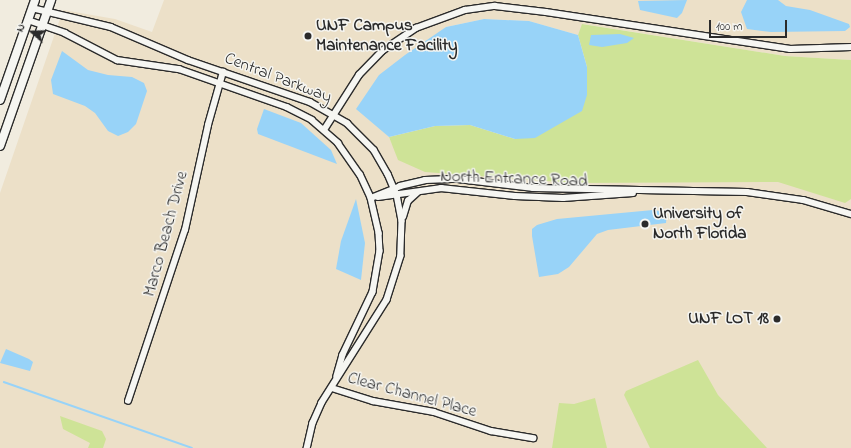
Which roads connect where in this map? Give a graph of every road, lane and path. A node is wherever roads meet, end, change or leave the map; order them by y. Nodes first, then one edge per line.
1 (51, 0) edge
2 (34, 4) edge
3 (47, 12) junction
4 (28, 20) junction
5 (43, 24) junction
6 (851, 46) edge
7 (223, 72) junction
8 (220, 82) junction
9 (0, 100) edge
10 (334, 114) junction
11 (324, 130) junction
12 (0, 146) edge
13 (394, 188) junction
14 (531, 188) junction
15 (422, 191) junction
16 (650, 191) junction
17 (396, 195) junction
18 (541, 197) junction
19 (371, 198) junction
20 (851, 214) edge
21 (402, 221) junction
22 (334, 385) junction
23 (128, 402) dead end
24 (533, 438) dead end
25 (307, 448) edge

1 - 3 highway
2 - 3 street, Central Parkway
2 - 4 highway
3 - 5 highway
3 - 7 street, Central Parkway
4 - 5 street, Central Parkway
4 - 9 highway
5 - 8 street, Central Parkway
5 - 12 highway
6 - 10 street
7 - 8 street, Marco Beach Drive
7 - 10 street, Central Parkway
8 - 11 street, Central Parkway
8 - 23 street, Marco Beach Drive
10 - 11 street
10 - 13 street, Central Parkway
11 - 19 street, Central Parkway
13 - 14 street, North Entrance Road
13 - 17 street, Central Parkway
13 - 19 street, North Entrance Road
14 - 16 street, North Entrance Road
14 - 18 street
15 - 17 street, North Entrance Road
15 - 18 street, North Entrance Road
15 - 21 street
16 - 18 street, North Entrance Road
16 - 20 street, North Entrance Road
17 - 19 street, North Entrance Road
17 - 21 street, Central Parkway
19 - 22 street, Central Parkway
21 - 22 street, Central Parkway
22 - 24 street, Clear Channel Place
22 - 25 street, Central Parkway

